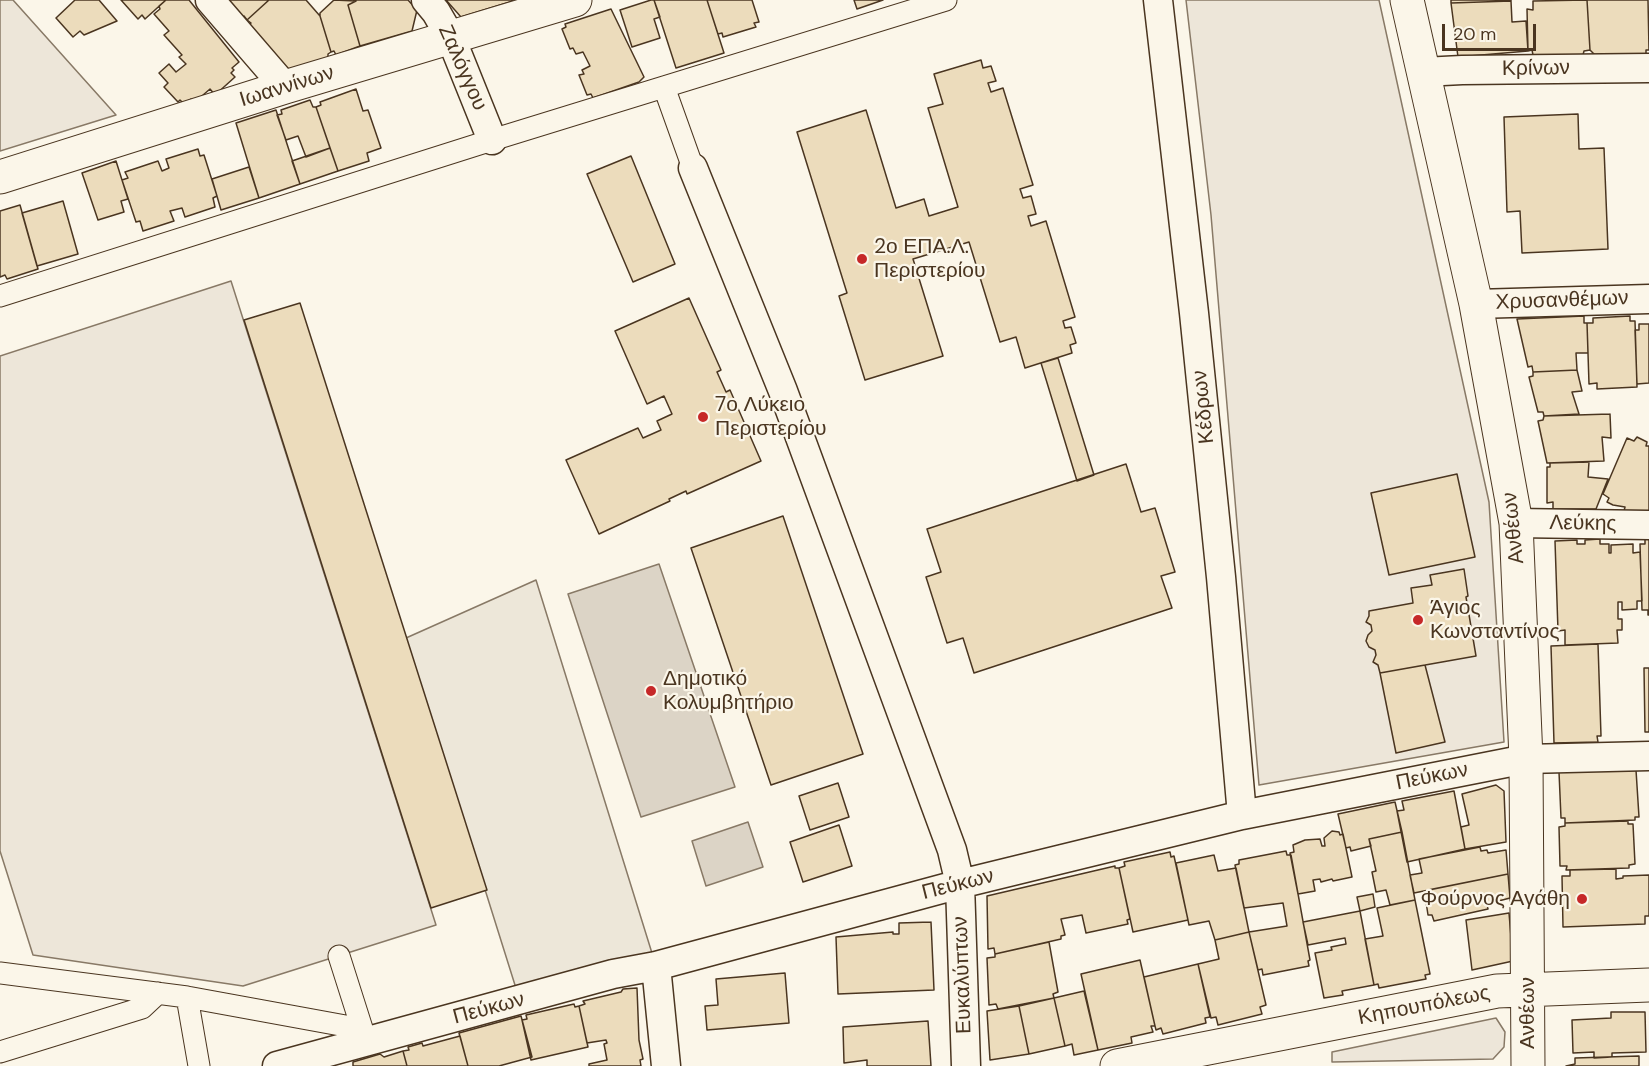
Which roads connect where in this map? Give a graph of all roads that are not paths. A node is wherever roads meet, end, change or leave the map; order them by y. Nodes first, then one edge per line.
1 (210, 0) edge
2 (426, 0) edge
3 (574, 0) edge
4 (946, 0) edge
5 (1158, 0) edge
6 (1407, 0) edge
7 (451, 38) junction
8 (1649, 68) edge
9 (1423, 72) junction
10 (285, 87) junction
11 (664, 87) junction
12 (492, 140) junction
13 (693, 168) joint
14 (0, 177) edge
15 (0, 296) edge
16 (1649, 299) edge
17 (1476, 304) junction
18 (1516, 523) junction
19 (1649, 525) edge
20 (1649, 756) edge
21 (1526, 759) junction
22 (1242, 815) junction
23 (960, 884) junction
24 (339, 956) dead end
25 (656, 966) junction
26 (0, 973) edge
27 (1649, 985) edge
28 (1528, 989) junction
29 (158, 993) junction
30 (187, 997) junction
31 (364, 1035) junction
32 (1201, 1050) junction
33 (0, 1052) edge
34 (199, 1066) edge
35 (278, 1066) edge
36 (666, 1066) edge
37 (966, 1066) edge
38 (1117, 1066) edge
39 (1249, 1066) edge
40 (1528, 1066) edge

1 - 10 street
2 - 7 street, Ζαλόγγου
3 - 7 street, Ιωαννίνων
4 - 11 street
5 - 22 street, Κέδρων
6 - 9 street, Ανθέων
7 - 10 street, Ιωαννίνων
7 - 12 street, Ζαλόγγου
8 - 9 street, Κρίνων
9 - 17 street, Ανθέων
10 - 14 street, Ιωαννίνων
11 - 12 street
11 - 13 street
12 - 15 street
13 - 23 street, Ευκαλύπτων
16 - 17 street, Χρυσανθέμων
17 - 18 street, Ανθέων
18 - 19 street, Λεύκης
18 - 21 street, Ανθέων
20 - 21 street, Πεύκων
21 - 22 street, Πεύκων
21 - 28 street, Ανθέων
22 - 23 street, Πεύκων
23 - 25 street, Πεύκων
23 - 37 street, Ευκαλύπτων
24 - 31 street
25 - 31 street, Πεύκων
25 - 36 street
26 - 29 street
27 - 28 street, Κηπουπόλεως
28 - 32 street, Κηπουπόλεως
28 - 40 street, Ανθέων
29 - 30 street
29 - 33 street
30 - 31 street
30 - 34 street
31 - 35 street, Πεύκων
32 - 38 street, Κηπουπόλεως
32 - 39 street, Κηπουπόλεως

